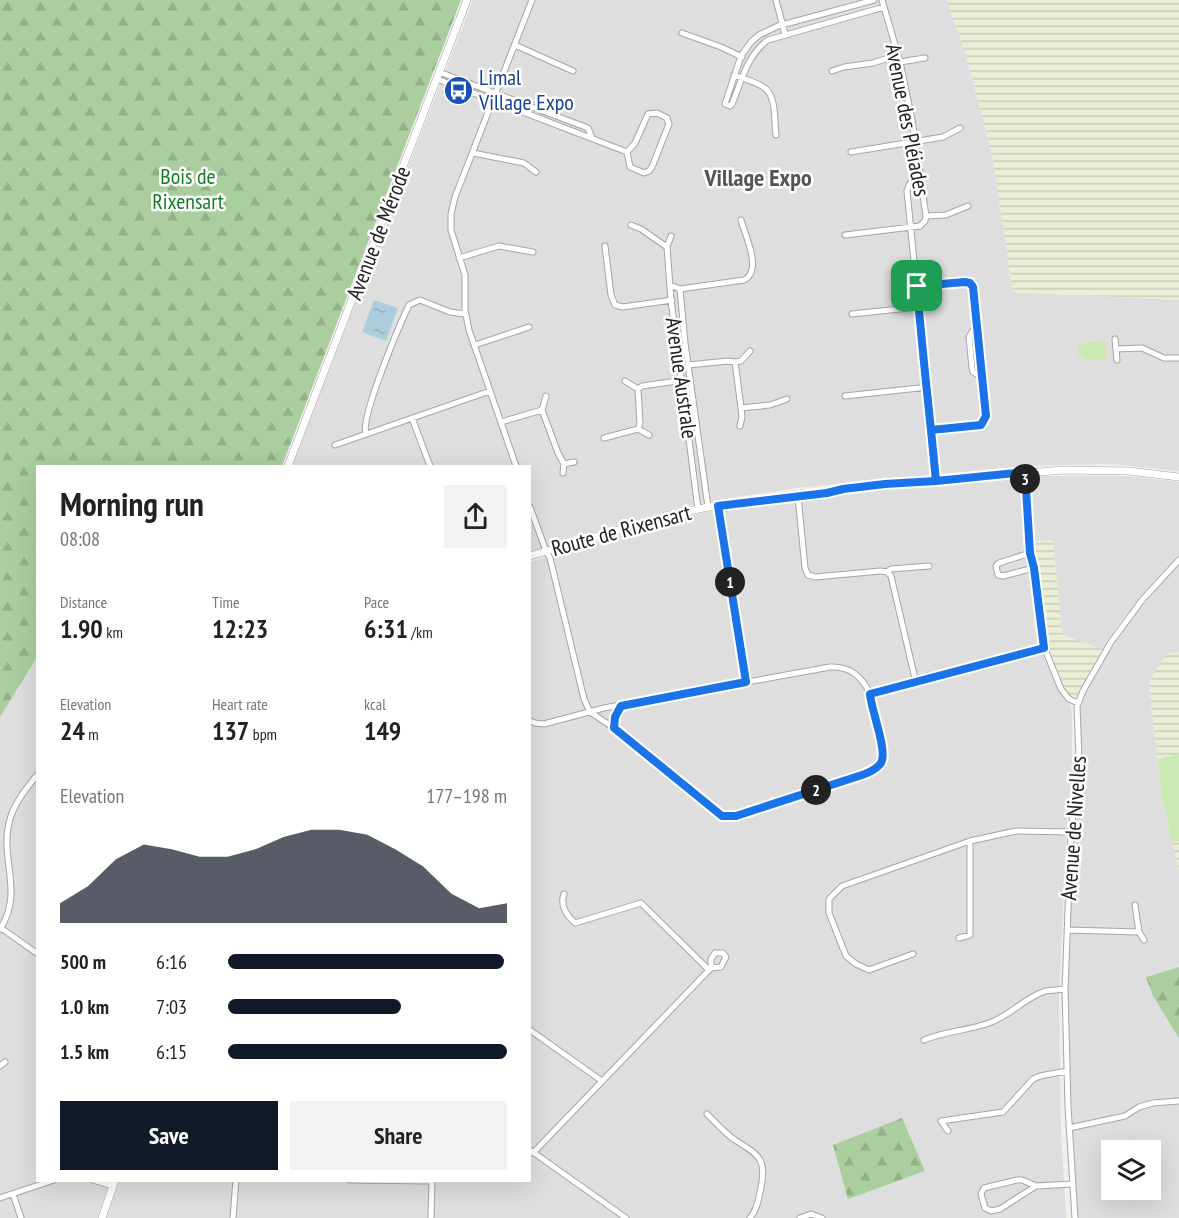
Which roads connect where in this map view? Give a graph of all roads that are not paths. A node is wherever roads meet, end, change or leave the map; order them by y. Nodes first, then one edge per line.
1 (467, 0) edge
2 (532, 0) edge
3 (776, 0) edge
4 (874, 0) edge
5 (882, 0) edge
6 (884, 7) junction
7 (783, 25) junction
8 (682, 33) dead end
9 (785, 34) junction
10 (515, 45) junction
11 (897, 55) junction
12 (741, 56) junction
13 (925, 58) dead end
14 (749, 60) junction
15 (900, 62) junction
16 (573, 71) dead end
17 (832, 71) dead end
18 (734, 75) junction
19 (438, 76) junction
20 (742, 79) junction
21 (496, 93) junction
22 (493, 100) junction
23 (960, 128) dead end
24 (776, 135) dead end
25 (592, 138) junction
26 (916, 141) junction
27 (627, 152) junction
28 (851, 152) dead end
29 (473, 153) junction
30 (920, 171) junction
31 (536, 172) dead end
32 (968, 206) dead end
33 (926, 216) junction
34 (741, 220) dead end
35 (631, 225) dead end
36 (910, 226) junction
37 (845, 235) dead end
38 (671, 236) dead end
39 (605, 246) dead end
40 (667, 247) junction
41 (533, 252) dead end
42 (459, 258) junction
43 (670, 285) junction
44 (917, 286) junction
45 (680, 289) junction
46 (680, 299) junction
47 (671, 300) junction
48 (919, 307) junction
49 (465, 314) junction
50 (852, 314) dead end
51 (529, 327) dead end
52 (1115, 339) dead end
53 (475, 345) junction
54 (1116, 349) junction
55 (750, 351) dead end
56 (1179, 358) edge
57 (1117, 360) dead end
58 (735, 362) junction
59 (689, 365) junction
60 (680, 366) junction
61 (691, 380) junction
62 (625, 381) dead end
63 (682, 381) junction
64 (928, 387) junction
65 (638, 389) junction
66 (490, 391) junction
67 (546, 396) dead end
68 (845, 396) dead end
69 (788, 399) dead end
70 (741, 408) junction
71 (542, 410) junction
72 (412, 418) junction
73 (501, 422) junction
74 (740, 426) dead end
75 (638, 429) junction
76 (931, 430) junction
77 (366, 433) junction
78 (649, 435) dead end
79 (604, 438) dead end
80 (335, 445) dead end
81 (574, 462) dead end
82 (564, 464) junction
83 (288, 465) edge
84 (430, 465) edge
85 (516, 465) edge
86 (563, 472) dead end
87 (1025, 472) junction
88 (1179, 477) edge
89 (936, 481) junction
90 (798, 496) junction
91 (718, 506) junction
92 (708, 507) junction
93 (698, 509) junction
94 (531, 510) edge
95 (546, 551) junction
96 (1030, 553) junction
97 (531, 556) edge
98 (1179, 560) edge
99 (929, 566) dead end
100 (1034, 568) junction
101 (887, 572) junction
102 (1044, 648) junction
103 (746, 682) junction
104 (916, 682) junction
105 (870, 694) junction
106 (1078, 703) junction
107 (621, 706) junction
108 (590, 712) junction
109 (531, 721) edge
110 (614, 728) junction
111 (36, 777) edge
112 (1071, 831) junction
113 (970, 841) junction
114 (564, 894) dead end
115 (1135, 905) dead end
116 (1, 928) edge
117 (1067, 930) junction
118 (1139, 932) junction
119 (959, 938) dead end
120 (1144, 940) dead end
121 (36, 953) edge
122 (913, 954) dead end
123 (1065, 988) junction
124 (531, 1031) edge
125 (924, 1040) dead end
126 (1067, 1071) junction
127 (602, 1081) junction
128 (1179, 1101) edge
129 (707, 1114) dead end
130 (1069, 1128) junction
131 (948, 1131) dead end
132 (531, 1151) edge
133 (48, 1182) edge
134 (236, 1182) edge
135 (432, 1182) edge
136 (114, 1183) edge
137 (1072, 1184) junction
138 (1036, 1186) junction
139 (14, 1194) junction
140 (0, 1198) edge
141 (21, 1218) edge
142 (102, 1218) edge
143 (233, 1218) edge
144 (431, 1218) edge
145 (626, 1218) edge
146 (750, 1218) edge
147 (800, 1218) edge
148 (822, 1218) edge
149 (1074, 1218) edge

1 - 19 street, Avenue de Mérode
2 - 10 street
3 - 7 street
4 - 7 street
5 - 6 street, Avenue des Pléiades
6 - 9 street
6 - 11 street, Avenue des Pléiades
7 - 9 street
7 - 12 street
8 - 12 street
9 - 14 street
10 - 16 street
10 - 21 street
11 - 15 street, Avenue des Pléiades
11 - 17 street
12 - 14 street
12 - 18 street
13 - 15 street
14 - 20 street
15 - 26 street, Avenue des Pléiades
18 - 20 street
18 - 20 street
19 - 21 street
19 - 22 street
19 - 83 street, Avenue de Mérode
20 - 24 street
21 - 22 street
21 - 25 street
22 - 25 street
22 - 29 street
23 - 26 street
25 - 27 street
26 - 28 street
26 - 30 street, Avenue des Pléiades
27 - 27 street
29 - 31 street
29 - 42 street
30 - 33 street, Avenue des Pléiades
30 - 36 street
32 - 33 street
33 - 36 street, Avenue des Pléiades
34 - 45 street
35 - 40 street
36 - 37 street
36 - 44 street, Avenue des Pléiades
38 - 40 street, Avenue Australe
39 - 47 street
40 - 43 street, Avenue Australe
41 - 42 street
42 - 49 street
43 - 45 street
43 - 47 street, Avenue Australe
44 - 48 street, Avenue des Pléiades
44 - 76 street
45 - 46 street, Avenue Australe
46 - 47 street
46 - 59 street, Avenue Australe
47 - 60 street, Avenue Australe
48 - 50 street
48 - 64 street, Avenue des Pléiades
49 - 53 street
49 - 77 street
51 - 53 street
52 - 54 street
53 - 66 street
54 - 56 street
54 - 57 street
55 - 58 street
58 - 59 street
58 - 70 street
59 - 60 street
59 - 61 street, Avenue Australe
60 - 63 street, Avenue Australe
61 - 63 street
61 - 92 street, Avenue Australe
62 - 65 street
63 - 65 street
63 - 93 street, Avenue Australe
64 - 68 street
64 - 76 street, Avenue des Pléiades
65 - 75 street
66 - 72 street
66 - 73 street
67 - 71 street
69 - 70 street
70 - 74 street
71 - 73 street
71 - 82 street
72 - 77 street
72 - 84 street
73 - 85 street
75 - 78 street
75 - 79 street
76 - 89 street, Avenue des Pléiades
77 - 80 street
81 - 82 street
82 - 86 street
87 - 88 street, Route de Rixensart
87 - 89 street, Route de Rixensart
87 - 96 street
89 - 90 street, Route de Rixensart
90 - 91 street, Route de Rixensart
90 - 101 street
91 - 92 street, Route de Rixensart
91 - 103 street
92 - 93 street, Route de Rixensart
93 - 95 street, Route de Rixensart
94 - 95 street
95 - 97 street, Route de Rixensart
95 - 108 street
96 - 100 street
96 - 100 street
98 - 106 street, Avenue de Nivelles
99 - 101 street
100 - 102 street
101 - 104 street
102 - 104 street
102 - 106 street
103 - 105 street
103 - 107 street
104 - 105 street
105 - 110 street
106 - 112 street, Avenue de Nivelles
107 - 108 street
107 - 110 street
108 - 109 street
108 - 110 street
111 - 116 street
112 - 113 street
112 - 117 street, Avenue de Nivelles
113 - 119 street
113 - 122 street
114 - 127 street
115 - 118 street
116 - 121 street
117 - 118 street
117 - 123 street, Avenue de Nivelles
118 - 120 street
123 - 125 street
123 - 126 street, Avenue de Nivelles
124 - 127 street
126 - 130 street, Avenue de Nivelles
126 - 131 street
127 - 132 street
128 - 130 street
129 - 146 street
130 - 137 street, Avenue de Nivelles
132 - 145 street
133 - 139 street
134 - 143 street
135 - 144 street
136 - 142 street
137 - 138 street
137 - 149 street, Avenue de Nivelles
138 - 138 street
139 - 140 street
139 - 141 street
147 - 148 street

